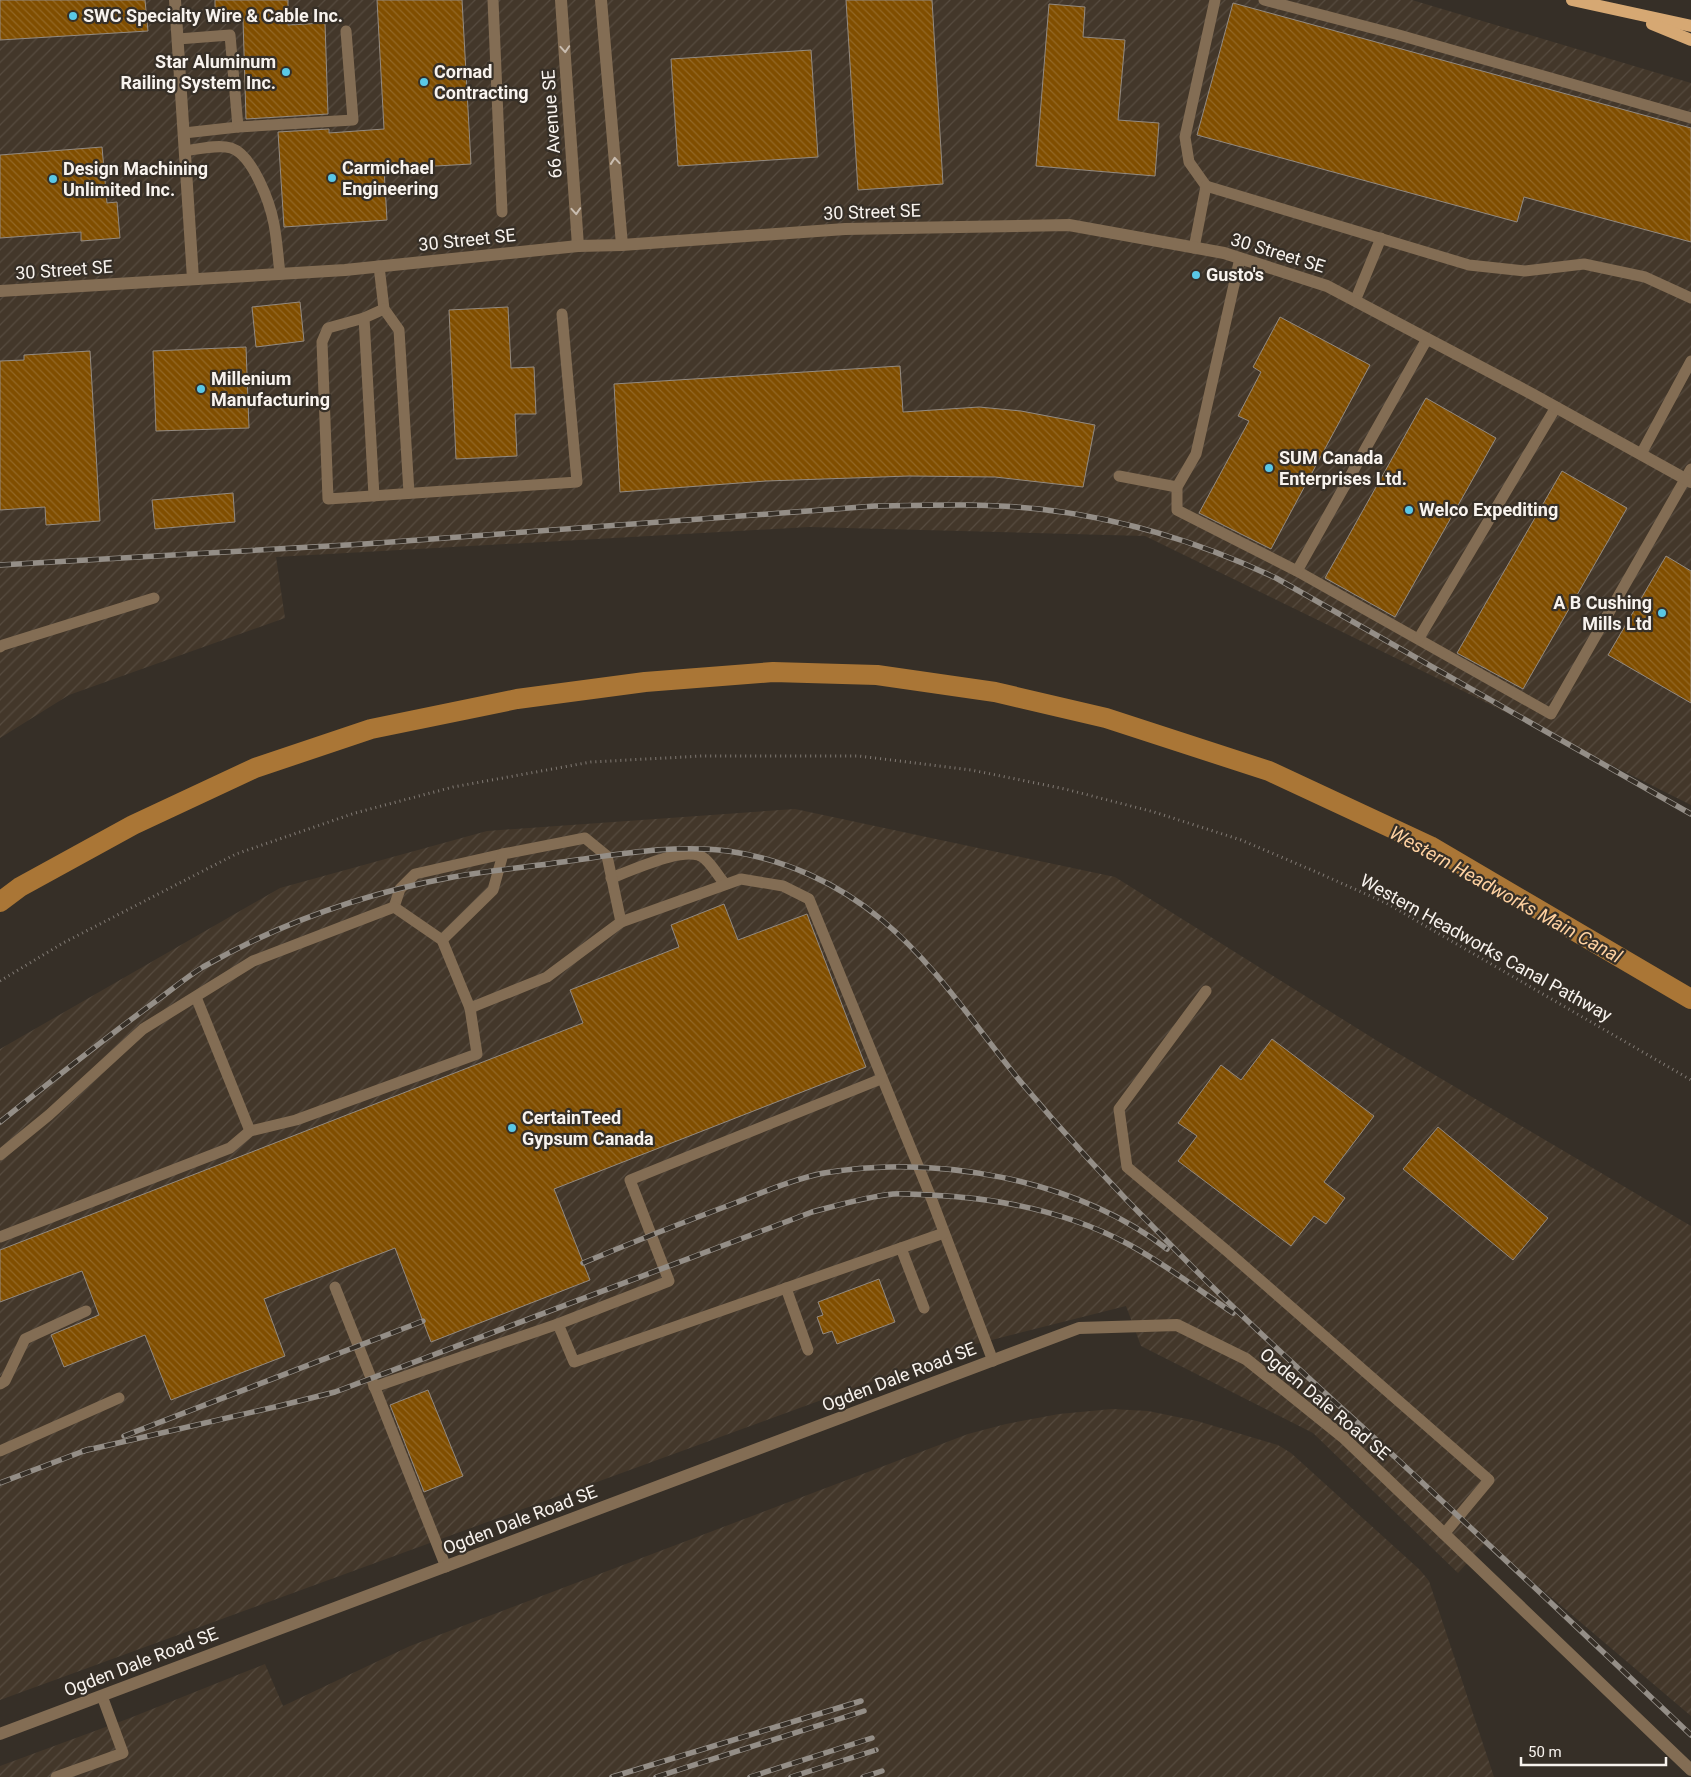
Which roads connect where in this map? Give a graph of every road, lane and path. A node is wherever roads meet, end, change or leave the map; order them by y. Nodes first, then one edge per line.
1 (175, 0) edge
2 (493, 0) edge
3 (561, 0) edge
4 (601, 0) edge
5 (1215, 0) edge
6 (1264, 0) edge
7 (1572, 0) edge
8 (1617, 10) junction
9 (1691, 26) edge
10 (346, 31) dead end
11 (178, 39) junction
12 (1691, 40) edge
13 (1691, 118) edge
14 (238, 128) junction
15 (184, 132) junction
16 (185, 151) junction
17 (1206, 186) junction
18 (502, 212) dead end
19 (1381, 238) junction
20 (622, 244) junction
21 (578, 246) junction
22 (1194, 248) junction
23 (1240, 258) junction
24 (379, 266) junction
25 (280, 274) junction
26 (193, 279) junction
27 (0, 291) edge
28 (1691, 298) edge
29 (1356, 301) junction
30 (384, 309) junction
31 (562, 314) dead end
32 (364, 318) junction
33 (1427, 339) junction
34 (1691, 361) edge
35 (1556, 407) junction
36 (1641, 454) junction
37 (1119, 476) dead end
38 (1689, 477) edge
39 (1177, 488) junction
40 (409, 493) junction
41 (374, 496) junction
42 (1297, 570) junction
43 (154, 598) dead end
44 (1419, 638) junction
45 (0, 647) edge
46 (503, 854) junction
47 (611, 878) junction
48 (724, 884) junction
49 (394, 907) junction
50 (621, 922) junction
51 (442, 940) junction
52 (0, 981) edge
53 (1206, 991) dead end
54 (196, 997) junction
55 (470, 1008) junction
56 (881, 1079) junction
57 (1691, 1080) edge
58 (250, 1131) junction
59 (0, 1155) edge
60 (944, 1233) junction
61 (0, 1236) edge
62 (901, 1248) junction
63 (335, 1287) dead end
64 (786, 1288) junction
65 (924, 1308) dead end
66 (86, 1311) dead end
67 (558, 1324) junction
68 (808, 1350) dead end
69 (993, 1361) junction
70 (0, 1384) edge
71 (374, 1388) junction
72 (118, 1398) dead end
73 (0, 1450) edge
74 (1444, 1534) junction
75 (446, 1567) junction
76 (102, 1696) junction
77 (0, 1734) edge
78 (1691, 1770) edge
79 (56, 1777) edge

1 - 11 street
2 - 18 lane
3 -> 21 street, 66 Avenue SE
20 -> 4 street
5 - 17 lane
6 - 13 lane
7 - 8 main road
8 - 9 main road
8 - 12 main road
10 - 14 lane
11 - 14 lane
11 - 15 street
14 - 15 lane
15 - 16 street
16 - 25 lane
16 - 26 street
17 - 19 lane
17 - 22 lane
19 - 28 lane
19 - 29 lane
20 - 21 street, 30 Street SE
20 - 22 street, 30 Street SE
21 - 24 street, 30 Street SE
22 - 23 street, 30 Street SE
23 - 29 street, 30 Street SE
23 - 39 lane
24 - 25 street, 30 Street SE
24 - 30 lane
25 - 26 street, 30 Street SE
26 - 27 street, 30 Street SE
29 - 33 street, 30 Street SE
30 - 32 lane
30 - 40 lane
31 - 40 lane
32 - 41 lane
32 - 41 lane
33 - 35 street, 30 Street SE
33 - 42 lane
34 - 36 lane
35 - 36 street, 30 Street SE
35 - 44 lane
36 - 38 street, 30 Street SE
37 - 39 lane
38 - 44 lane
39 - 42 lane
40 - 41 lane
42 - 44 lane
43 - 45 lane
46 - 47 lane
46 - 49 lane
46 - 51 lane
47 - 48 lane
47 - 50 lane
48 - 50 lane
48 - 56 lane
49 - 51 lane
49 - 54 lane
50 - 55 lane
51 - 55 lane
52 - 57 path, Western Headworks Canal Pathway
53 - 74 lane
54 - 58 lane
54 - 59 lane
55 - 58 lane
56 - 60 lane
56 - 67 lane
58 - 61 lane
60 - 62 lane
60 - 69 lane
62 - 64 lane
62 - 65 lane
63 - 71 lane
64 - 67 lane
64 - 68 lane
66 - 70 lane
67 - 71 lane
69 - 74 street, Ogden Dale Road SE
69 - 75 street, Ogden Dale Road SE
71 - 75 lane
72 - 73 lane
74 - 78 street, Ogden Dale Road SE
75 - 76 street, Ogden Dale Road SE
76 - 77 street, Ogden Dale Road SE
76 - 79 lane

